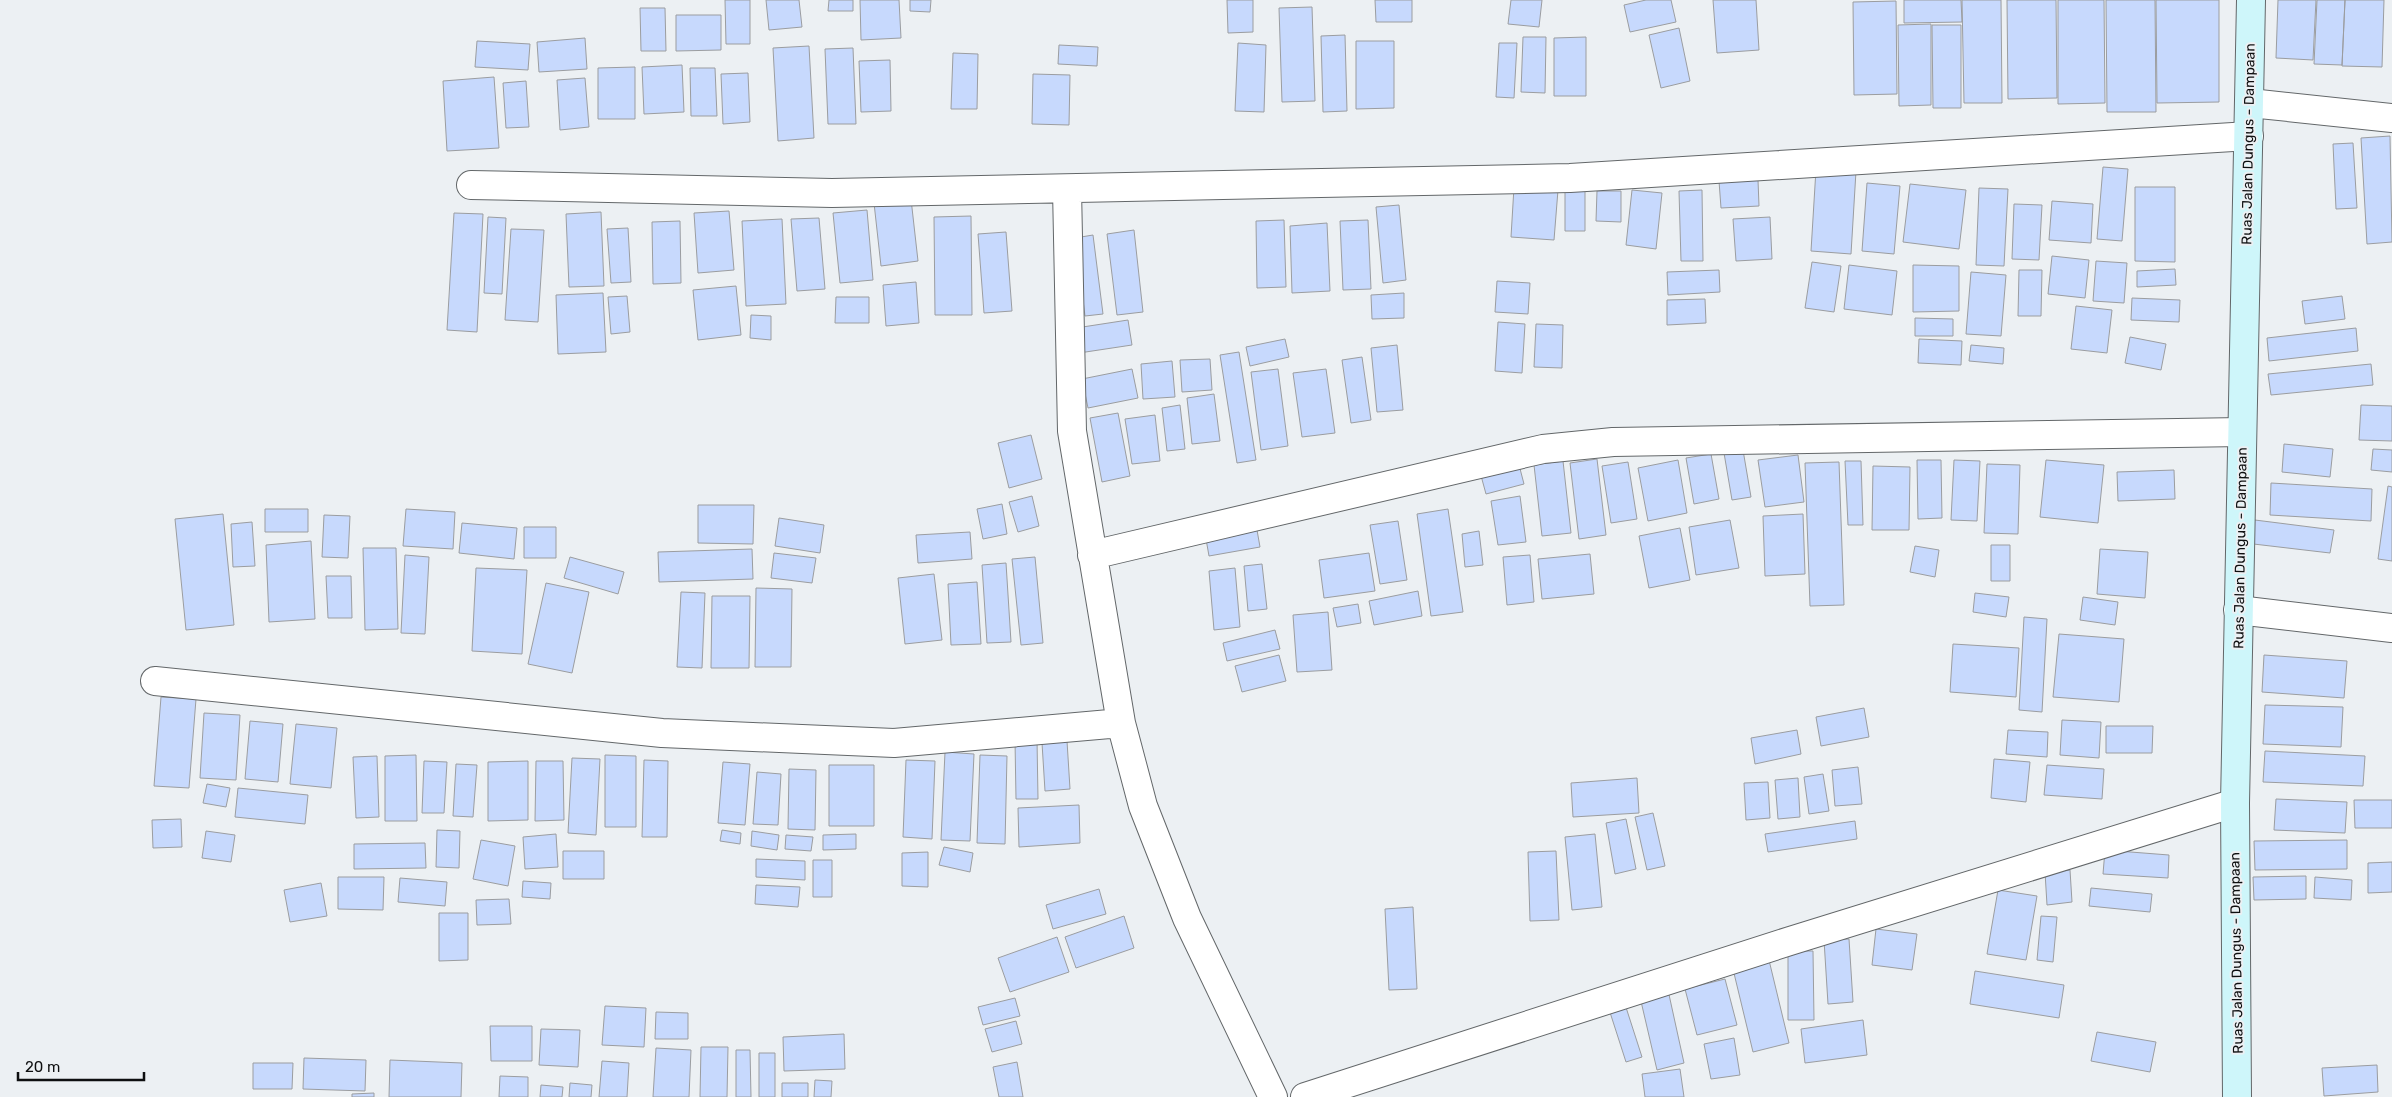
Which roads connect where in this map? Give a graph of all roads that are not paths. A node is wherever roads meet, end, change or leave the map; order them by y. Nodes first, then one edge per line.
1 (2251, 0) edge
2 (2250, 103) junction
3 (2392, 118) edge
4 (2249, 136) junction
5 (470, 185) dead end
6 (1067, 189) junction
7 (2242, 432) junction
8 (1092, 555) junction
9 (2238, 610) junction
10 (2392, 628) edge
11 (155, 681) dead end
12 (1121, 723) junction
13 (2235, 804) junction
14 (1273, 1097) edge
15 (1305, 1097) edge
16 (2237, 1097) edge

1 - 2 main road, Ruas Jalan Dungus - Dampaan
2 - 3 street
2 - 4 main road, Ruas Jalan Dungus - Dampaan
4 - 6 street
4 - 7 main road, Ruas Jalan Dungus - Dampaan
5 - 6 street
6 - 8 street
7 - 8 street
7 - 9 main road, Ruas Jalan Dungus - Dampaan
8 - 12 street
9 - 10 street
9 - 13 main road, Ruas Jalan Dungus - Dampaan
11 - 12 street
12 - 14 street
13 - 15 street
13 - 16 main road, Ruas Jalan Dungus - Dampaan

